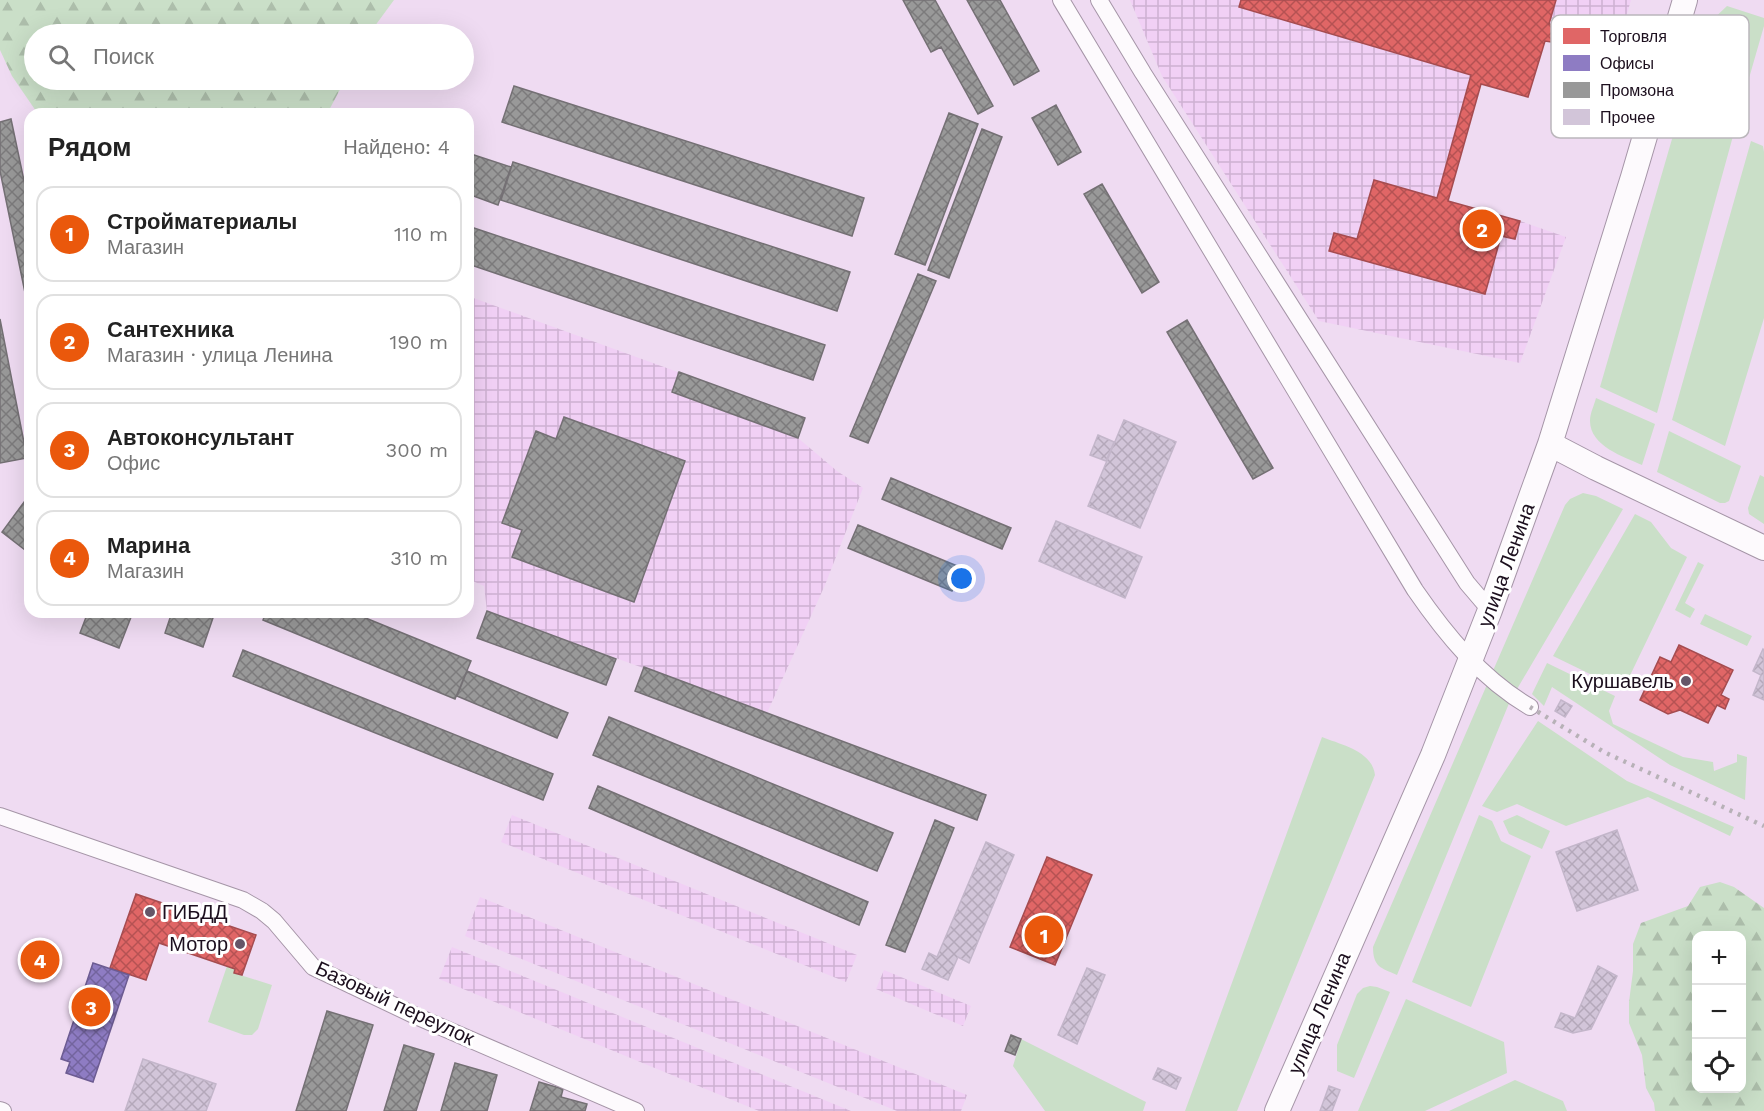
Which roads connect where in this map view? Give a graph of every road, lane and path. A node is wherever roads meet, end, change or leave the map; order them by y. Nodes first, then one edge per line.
1 (1061, 0) edge
2 (1099, 0) edge
3 (1685, 0) edge
4 (1681, 15) edge
5 (1644, 138) edge
6 (1550, 444) junction
7 (1764, 548) edge
8 (1490, 610) junction
9 (1471, 661) junction
10 (1530, 707) dead end
11 (0, 816) edge
12 (636, 1111) edge
13 (1277, 1111) edge

1 - 9 street
2 - 8 street
3 - 4 main road, улица Ленина
5 - 6 main road, улица Ленина
6 - 7 main road
6 - 8 main road, улица Ленина
8 - 9 main road, улица Ленина
9 - 10 street
9 - 13 main road, улица Ленина
11 - 12 street, Базовый переулок

